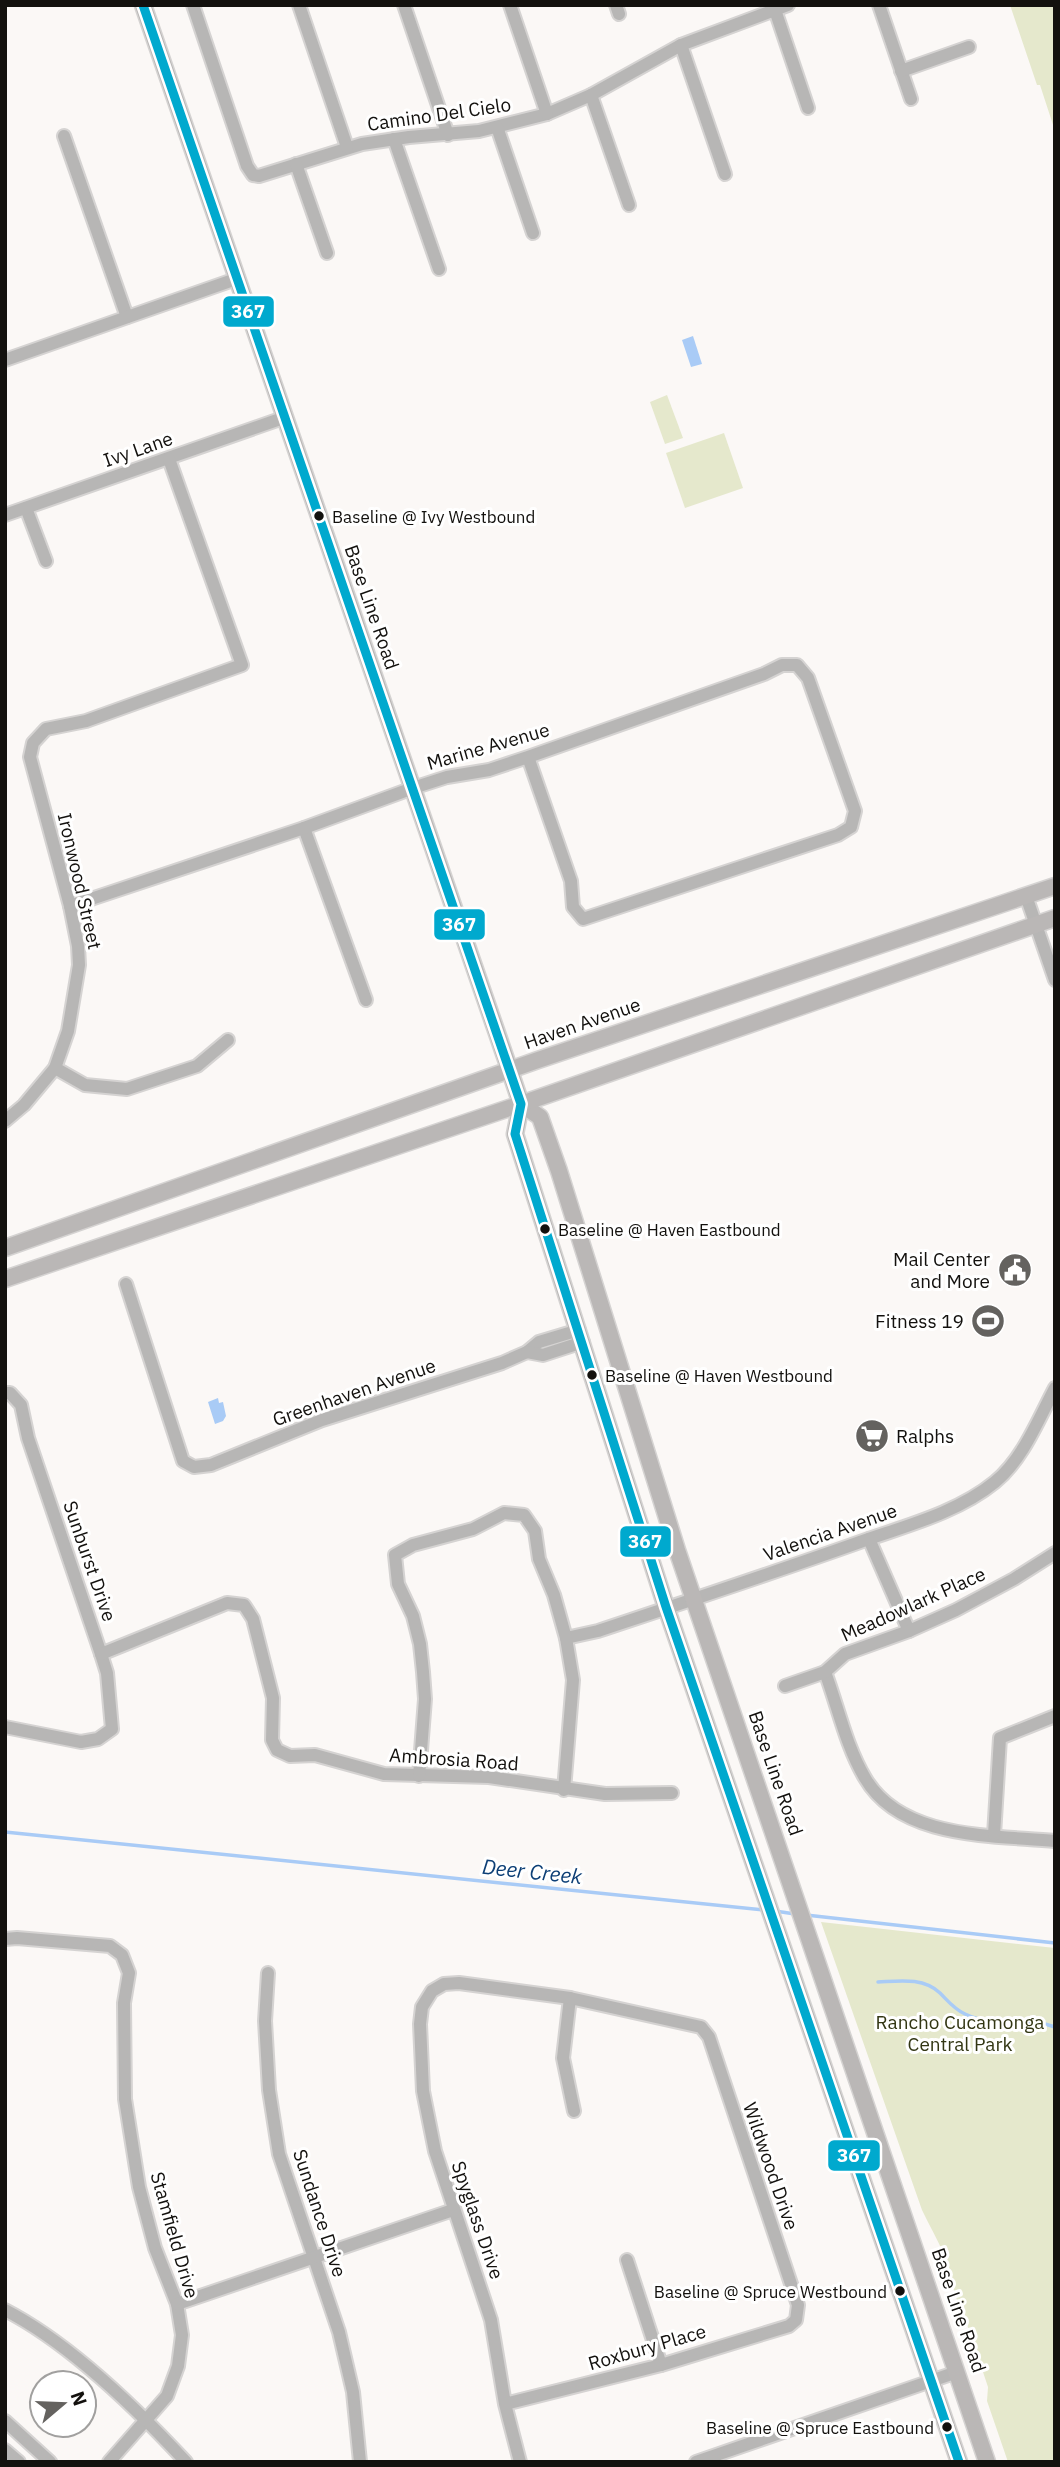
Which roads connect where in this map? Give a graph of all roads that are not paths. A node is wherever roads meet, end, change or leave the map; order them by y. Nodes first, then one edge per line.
1 (143, 5) edge
2 (193, 5) edge
3 (299, 5) edge
4 (404, 5) edge
5 (510, 5) edge
6 (788, 5) edge
7 (879, 5) edge
8 (775, 10) junction
9 (681, 45) junction
10 (969, 47) dead end
11 (901, 71) junction
12 (591, 95) junction
13 (911, 99) dead end
14 (808, 108) dead end
15 (547, 114) junction
16 (496, 127) junction
17 (448, 135) junction
18 (64, 136) dead end
19 (394, 139) junction
20 (347, 148) junction
21 (296, 164) junction
22 (725, 174) dead end
23 (629, 205) dead end
24 (533, 233) dead end
25 (327, 253) dead end
26 (439, 269) dead end
27 (236, 279) junction
28 (127, 317) junction
29 (5, 360) edge
30 (284, 418) junction
31 (169, 459) junction
32 (26, 509) junction
33 (5, 515) edge
34 (46, 561) dead end
35 (528, 757) junction
36 (413, 788) junction
37 (304, 828) junction
38 (1055, 886) edge
39 (1026, 896) junction
40 (71, 906) junction
41 (1055, 918) edge
42 (1036, 925) junction
43 (1055, 980) edge
44 (366, 1000) dead end
45 (228, 1040) dead end
46 (55, 1068) junction
47 (510, 1070) junction
48 (521, 1104) junction
49 (5, 1121) edge
50 (5, 1248) edge
51 (5, 1279) edge
52 (126, 1284) dead end
53 (581, 1336) junction
54 (1055, 1388) edge
55 (8, 1393) edge
56 (869, 1539) junction
57 (1055, 1553) edge
58 (694, 1599) junction
59 (666, 1607) junction
60 (909, 1631) junction
61 (566, 1638) junction
62 (101, 1654) junction
63 (825, 1672) junction
64 (785, 1686) dead end
65 (1055, 1716) edge
66 (5, 1727) edge
67 (419, 1776) junction
68 (564, 1790) junction
69 (673, 1793) dead end
70 (994, 1835) junction
71 (1055, 1841) edge
72 (5, 1939) edge
73 (268, 1973) dead end
74 (570, 1998) junction
75 (574, 2111) dead end
76 (453, 2210) junction
77 (314, 2256) junction
78 (627, 2260) dead end
79 (177, 2304) junction
80 (5, 2310) edge
81 (796, 2320) joint
82 (662, 2365) junction
83 (957, 2372) junction
84 (931, 2381) junction
85 (505, 2404) junction
86 (147, 2420) junction
87 (5, 2421) edge
88 (5, 2450) edge
89 (19, 2462) edge
90 (50, 2462) edge
91 (109, 2462) edge
92 (186, 2462) edge
93 (360, 2462) edge
94 (520, 2462) edge
95 (696, 2462) edge
96 (959, 2462) edge
97 (987, 2462) edge

1 - 27 main road, Base Line Road
2 - 21 street, Camino Del Cielo
3 - 20 street
4 - 17 street
5 - 15 street
6 - 8 street, Camino Del Cielo
7 - 11 street
8 - 9 street, Camino Del Cielo
8 - 14 street
9 - 12 street, Camino Del Cielo
9 - 22 street
10 - 11 street
11 - 13 street
12 - 15 street, Camino Del Cielo
12 - 23 street
15 - 16 street, Camino Del Cielo
16 - 17 street, Camino Del Cielo
16 - 24 street
17 - 19 street, Camino Del Cielo
18 - 28 street
19 - 20 street, Camino Del Cielo
19 - 26 street
20 - 21 street, Camino Del Cielo
21 - 25 street
27 - 28 street
27 - 30 main road, Base Line Road
28 - 29 street
30 - 31 street, Ivy Lane
30 - 36 main road, Base Line Road
31 - 32 street, Ivy Lane
31 - 40 street, Ironwood Street
32 - 33 street, Ivy Lane
32 - 34 street
35 - 35 street, Marine Avenue
35 - 36 street, Marine Avenue
36 - 37 street, Marine Avenue
36 - 47 main road, Base Line Road
37 - 40 street, Marine Avenue
37 - 44 street
38 - 39 main road, Haven Avenue
39 - 42 street
39 - 47 main road, Haven Avenue
40 - 46 street, Ironwood Street
41 - 42 main road
42 - 43 street
42 - 48 main road
45 - 46 street
46 - 49 street
47 - 48 main road, Base Line Road
47 - 50 main road, Haven Avenue
48 - 51 main road
48 - 53 main road, Base Line Road
48 - 58 main road, Base Line Road
52 - 53 street, Greenhaven Avenue
53 - 59 main road, Base Line Road
54 - 56 street, Valencia Avenue
55 - 62 street, Sunburst Drive
56 - 58 street, Valencia Avenue
56 - 60 street
57 - 60 street, Meadowlark Place
58 - 59 street, Valencia Avenue
58 - 83 main road, Base Line Road
59 - 61 street, Valencia Avenue
59 - 84 main road, Base Line Road
60 - 63 street, Meadowlark Place
61 - 67 street
61 - 68 street
62 - 66 street, Sunburst Drive
62 - 67 street, Ambrosia Road
63 - 64 street, Meadowlark Place
63 - 70 street
65 - 70 street
67 - 68 street, Ambrosia Road
68 - 69 street, Ambrosia Road
70 - 71 street
72 - 79 street, Stamfield Drive
73 - 77 street, Sundance Drive
74 - 75 street
74 - 76 street, Spyglass Drive
74 - 81 street, Wildwood Drive
76 - 77 street
76 - 85 street, Spyglass Drive
77 - 79 street
77 - 93 street, Sundance Drive
78 - 82 street
79 - 86 street, Stamfield Drive
80 - 86 street
81 - 82 street, Roxbury Place
82 - 85 street, Roxbury Place
83 - 84 street
83 - 97 main road, Base Line Road
84 - 95 street
84 - 96 main road, Base Line Road
85 - 94 street, Spyglass Drive
86 - 91 street, Stamfield Drive
86 - 92 street
87 - 90 street
88 - 89 street

